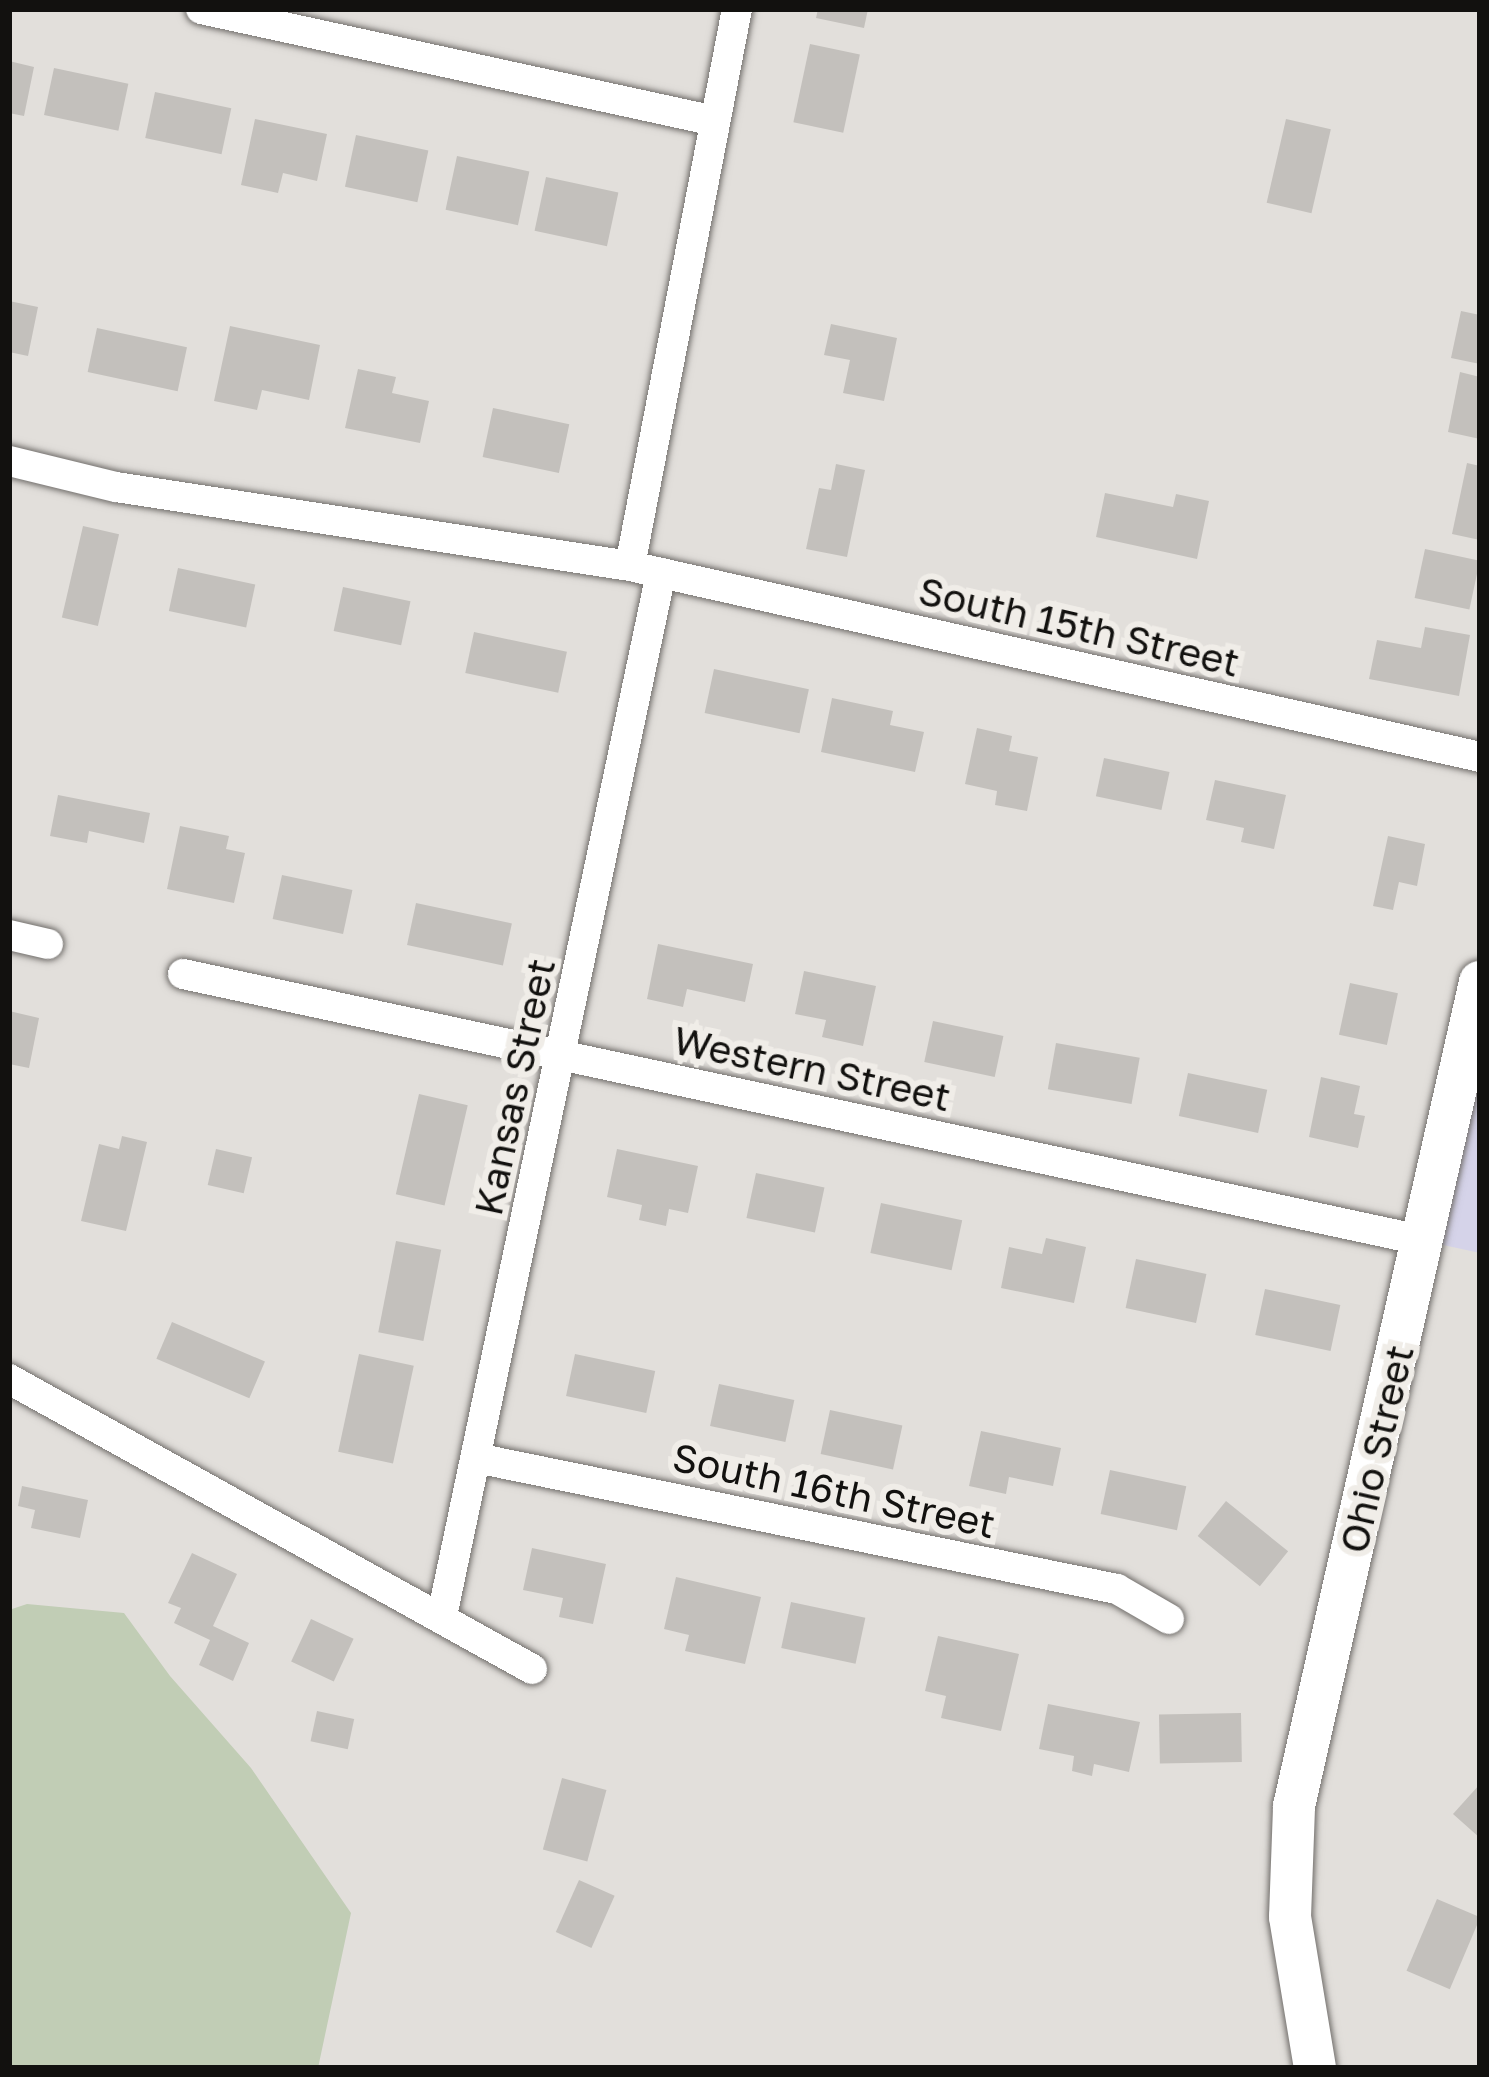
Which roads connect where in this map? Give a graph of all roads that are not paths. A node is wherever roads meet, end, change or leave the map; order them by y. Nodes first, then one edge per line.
1 (201, 9) edge
2 (737, 9) edge
3 (716, 121) junction
4 (9, 461) edge
5 (630, 566) junction
6 (661, 573) junction
7 (1480, 757) edge
8 (9, 935) edge
9 (48, 944) dead end
10 (183, 974) dead end
11 (1480, 982) edge
12 (561, 1057) junction
13 (1425, 1241) junction
14 (9, 1379) edge
15 (476, 1458) junction
16 (442, 1616) junction
17 (1168, 1619) dead end
18 (532, 1670) dead end
19 (1316, 2068) edge

1 - 3 street
2 - 3 street
3 - 5 street
4 - 5 street
5 - 6 street, South 15th Street
6 - 7 street, South 15th Street
6 - 12 street, Kansas Street
8 - 9 street
10 - 12 street, Western Street
11 - 13 street, Ohio Street
12 - 13 street, Western Street
12 - 15 street, Kansas Street
13 - 19 street, Ohio Street
14 - 16 street
15 - 16 street, Kansas Street
15 - 17 street, South 16th Street
16 - 18 street

